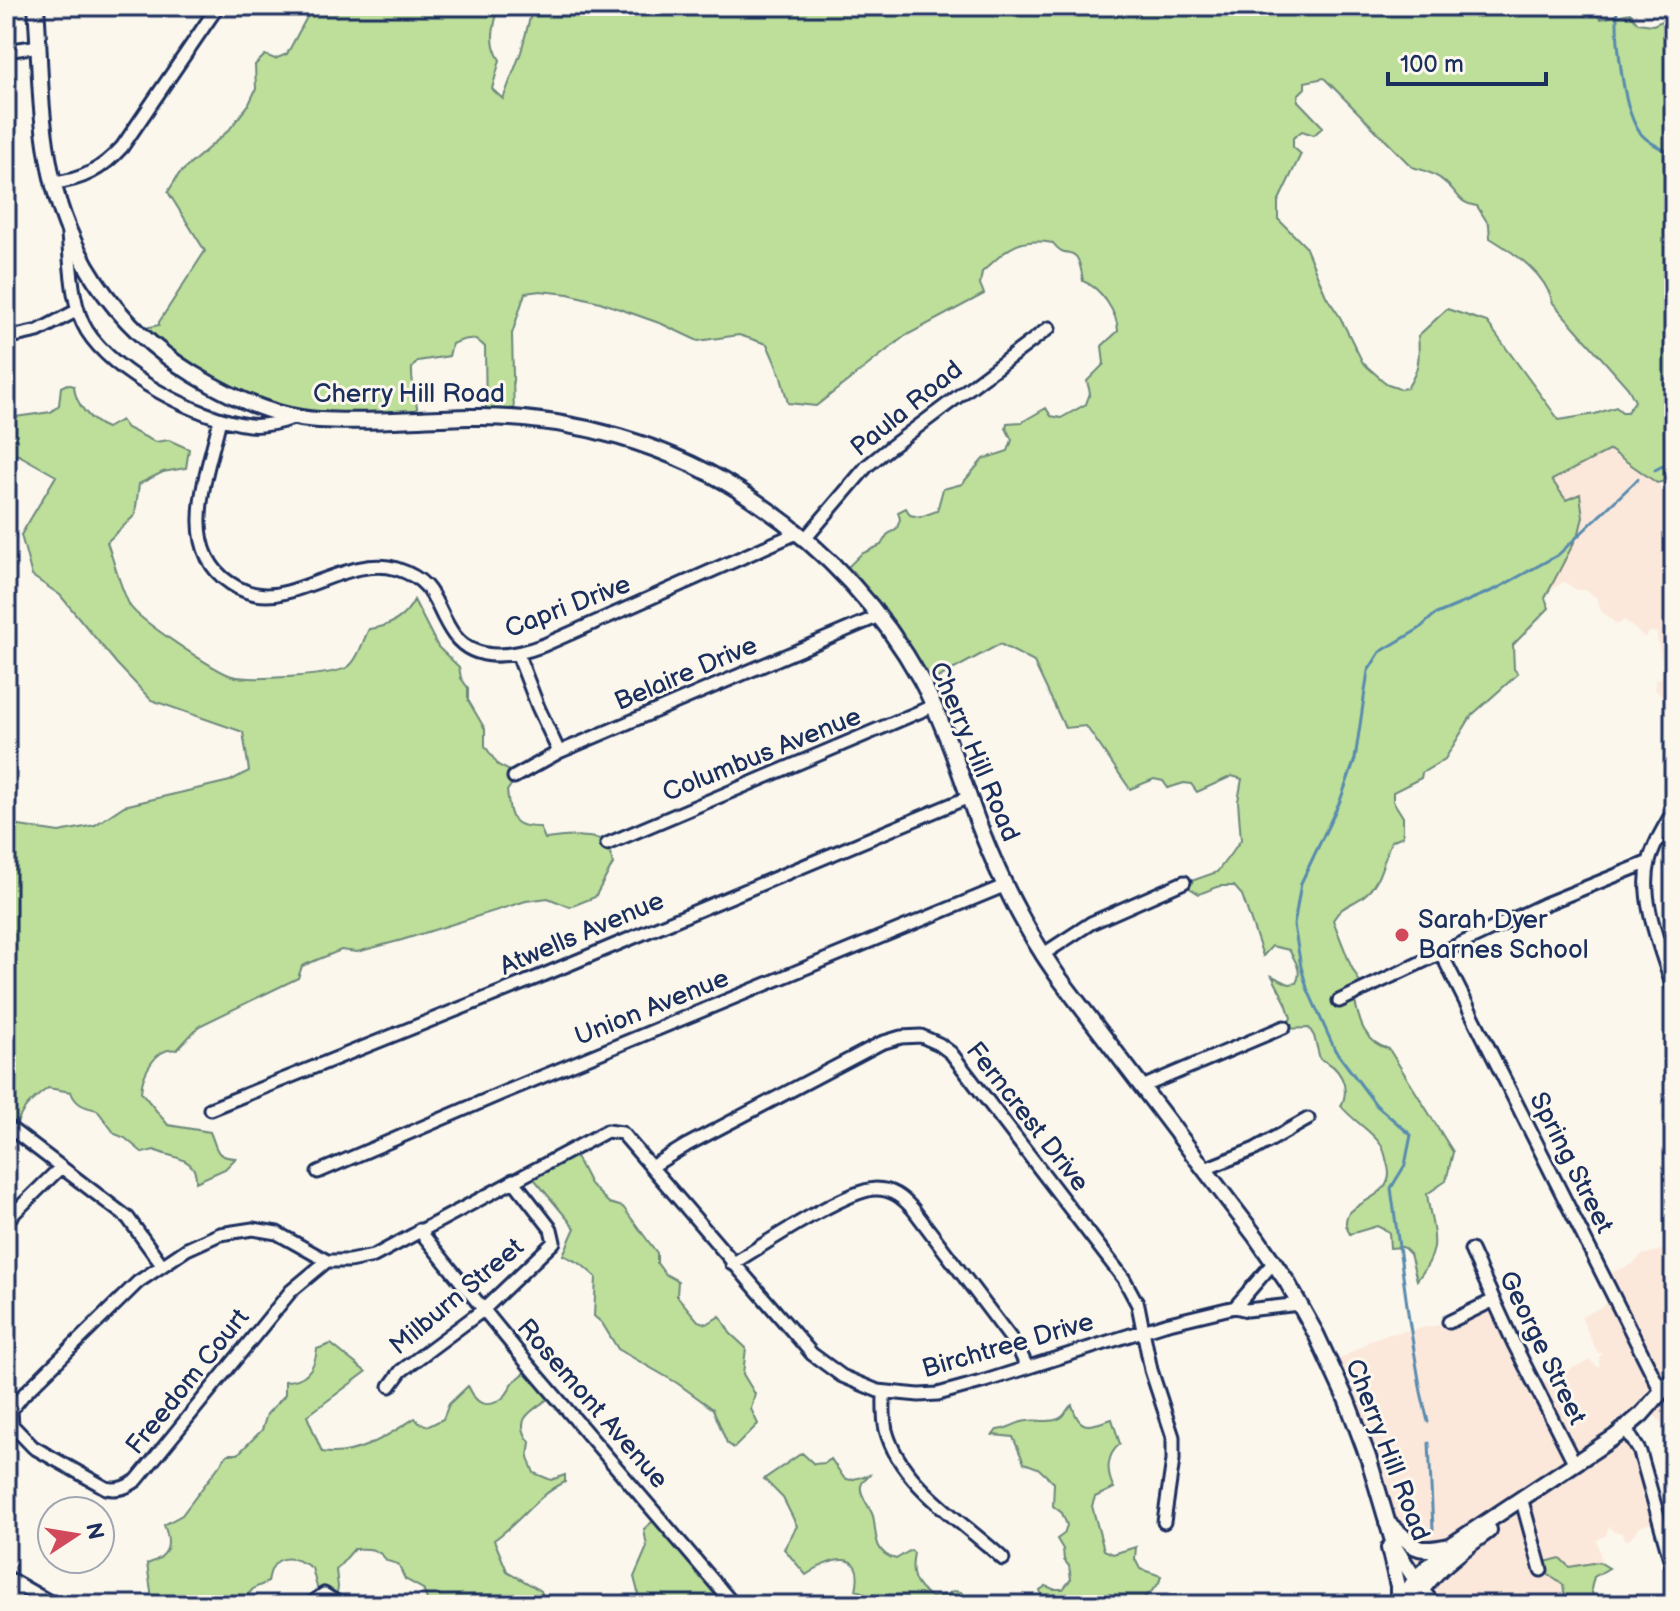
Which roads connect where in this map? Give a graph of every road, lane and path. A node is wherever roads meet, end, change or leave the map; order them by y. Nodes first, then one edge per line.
1 (36, 6) edge
2 (218, 6) edge
3 (39, 46) junction
4 (6, 51) edge
5 (53, 183) junction
6 (66, 221) junction
7 (78, 310) junction
8 (1049, 328) dead end
9 (6, 338) edge
10 (298, 417) junction
11 (220, 419) junction
12 (801, 536) junction
13 (879, 616) junction
14 (518, 655) junction
15 (933, 706) junction
16 (559, 752) junction
17 (514, 777) dead end
18 (969, 797) junction
19 (1674, 810) edge
20 (607, 844) dead end
21 (1649, 862) junction
22 (1184, 882) dead end
23 (1004, 886) junction
24 (1441, 953) junction
25 (1669, 954) edge
26 (1042, 955) junction
27 (1674, 992) edge
28 (1339, 1001) dead end
29 (1284, 1027) dead end
30 (1142, 1087) junction
31 (210, 1109) dead end
32 (1308, 1119) dead end
33 (6, 1125) edge
34 (61, 1167) junction
35 (651, 1167) junction
36 (1205, 1169) junction
37 (318, 1172) dead end
38 (513, 1180) junction
39 (6, 1221) edge
40 (419, 1230) junction
41 (1471, 1250) dead end
42 (327, 1261) junction
43 (1274, 1262) junction
44 (732, 1264) junction
45 (162, 1265) junction
46 (1494, 1300) junction
47 (1300, 1304) junction
48 (1235, 1307) junction
49 (483, 1310) junction
50 (1449, 1322) dead end
51 (1145, 1330) junction
52 (1027, 1367) junction
53 (1674, 1377) edge
54 (390, 1386) dead end
55 (884, 1392) junction
56 (1662, 1393) junction
57 (1626, 1429) junction
58 (1575, 1464) junction
59 (1376, 1485) junction
60 (1522, 1501) junction
61 (1164, 1522) dead end
62 (1387, 1523) junction
63 (1450, 1546) junction
64 (1003, 1559) dead end
65 (1541, 1570) dead end
66 (1674, 1573) edge
67 (6, 1577) edge
68 (1418, 1584) junction
69 (22, 1586) junction
70 (8, 1605) edge
71 (55, 1605) edge
72 (309, 1605) edge
73 (341, 1605) edge
74 (734, 1605) edge
75 (1400, 1605) edge
76 (1412, 1605) edge
77 (1435, 1605) edge

1 - 3 main road, Cherry Hill Road
2 - 5 street
3 - 4 street
3 - 5 main road, Cherry Hill Road
5 - 6 main road, Cherry Hill Road
6 - 7 street
6 - 10 main road, Cherry Hill Road
7 - 9 street
7 - 11 street
8 - 12 street, Paula Road
10 - 11 street
10 - 12 main road, Cherry Hill Road
11 - 14 street, Capri Drive
12 - 13 main road, Cherry Hill Road
12 - 14 street, Capri Drive
13 - 15 main road, Cherry Hill Road
13 - 16 street, Belaire Drive
14 - 16 street
15 - 18 main road, Cherry Hill Road
15 - 20 street, Columbus Avenue
16 - 17 street, Belaire Drive
18 - 23 main road, Cherry Hill Road
18 - 31 street, Atwells Avenue
19 - 21 street
21 - 24 street
21 - 25 street
22 - 26 street
23 - 26 main road, Cherry Hill Road
23 - 37 street, Union Avenue
24 - 28 street
24 - 56 street, Spring Street
25 - 27 street
26 - 30 main road, Cherry Hill Road
29 - 30 street
30 - 36 main road, Cherry Hill Road
32 - 36 street
33 - 34 street
34 - 39 street
34 - 45 street
35 - 38 street, Birchtree Drive
35 - 44 street, Birchtree Drive
35 - 51 street, Ferncrest Drive
36 - 43 main road, Cherry Hill Road
38 - 40 street
38 - 49 street, Milburn Street
40 - 42 street
40 - 49 street, Rosemont Avenue
41 - 46 street, George Street
42 - 45 street, Freedom Court
42 - 45 street, Freedom Court
43 - 47 main road, Cherry Hill Road
43 - 48 street
44 - 52 street
44 - 55 street, Birchtree Drive
46 - 50 street
46 - 58 street, George Street
47 - 48 street, Birchtree Drive
47 - 59 main road, Cherry Hill Road
48 - 51 street, Birchtree Drive
49 - 54 street, Milburn Street
49 - 74 street, Rosemont Avenue
51 - 52 street, Birchtree Drive
51 - 61 street, Ferncrest Drive
52 - 55 street, Birchtree Drive
53 - 56 main road
55 - 64 street
56 - 57 main road
57 - 58 main road
57 - 66 street
58 - 60 main road
59 - 62 main road, Cherry Hill Road
59 - 75 main road
60 - 63 main road
60 - 65 street
60 - 68 main road
62 - 63 main road
62 - 68 main road, Cherry Hill Road
63 - 68 main road
67 - 69 street
68 - 75 main road
68 - 76 main road
68 - 77 street
69 - 70 street
69 - 71 street
72 - 73 street

